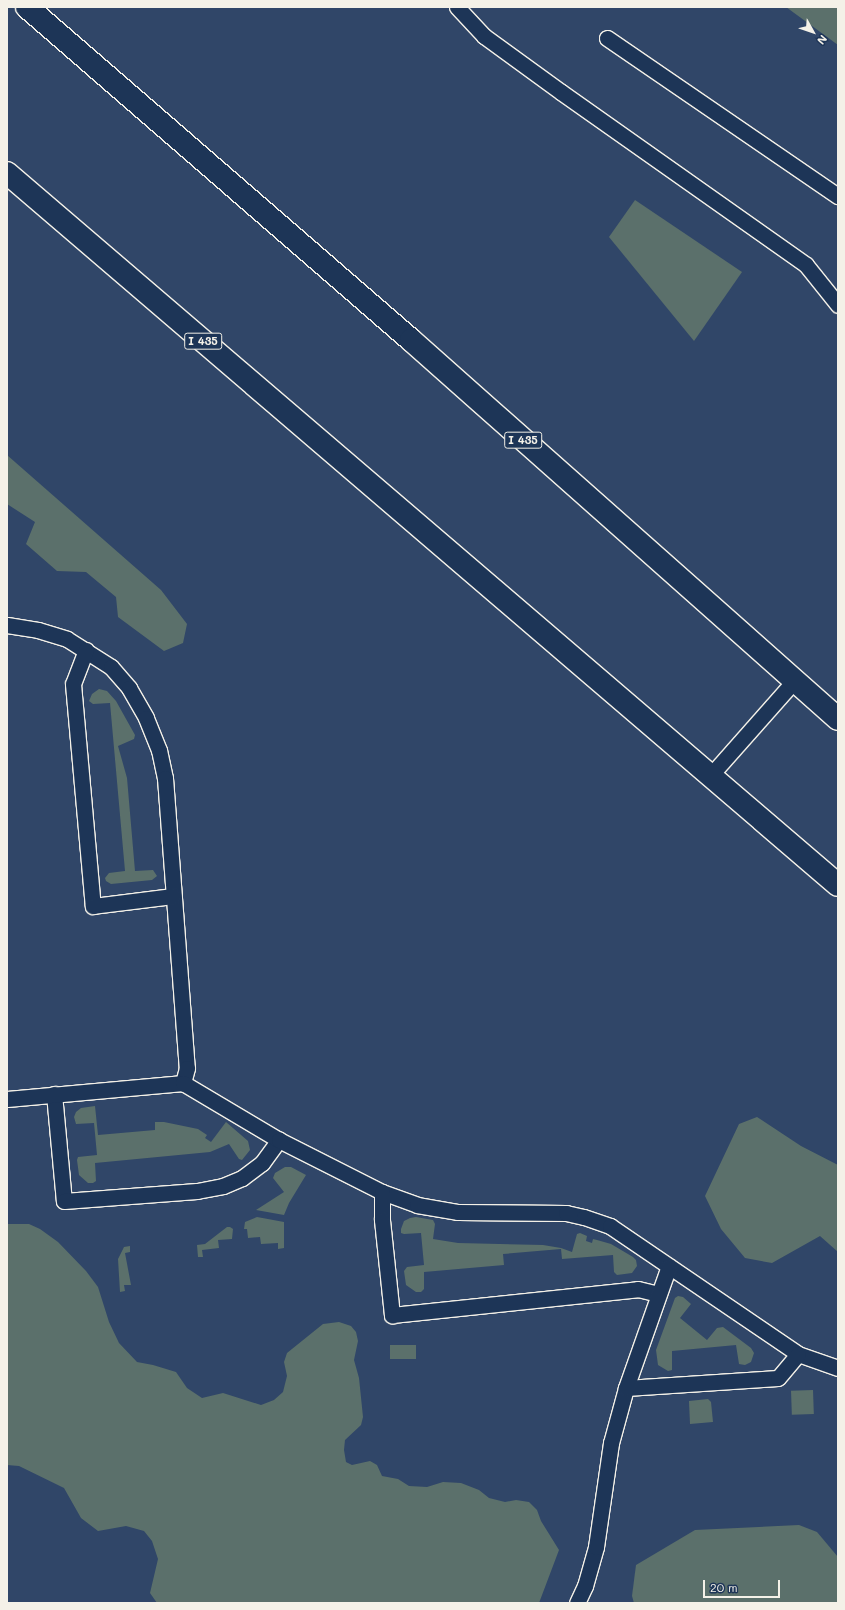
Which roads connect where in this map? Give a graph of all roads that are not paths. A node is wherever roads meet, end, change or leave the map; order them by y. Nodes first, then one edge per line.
1 (27, 7) edge
2 (40, 7) edge
3 (457, 7) edge
4 (62, 37) junction
5 (606, 38) dead end
6 (7, 173) edge
7 (838, 196) edge
8 (838, 305) edge
9 (7, 625) edge
10 (86, 650) junction
11 (794, 681) junction
12 (838, 719) edge
13 (710, 776) junction
14 (838, 885) edge
15 (173, 896) junction
16 (183, 1083) junction
17 (54, 1094) junction
18 (7, 1099) edge
19 (279, 1140) junction
20 (382, 1192) junction
21 (669, 1266) junction
22 (658, 1294) junction
23 (798, 1354) junction
24 (838, 1368) edge
25 (626, 1388) junction
26 (577, 1603) edge

1 - 4 highway, I 435
2 - 4 highway
3 - 8 lane
4 - 11 highway, I 435
5 - 7 lane
6 - 13 highway, I 435
9 - 10 lane
10 - 15 lane
10 - 15 lane
11 - 12 highway, I 435
11 - 13 lane
13 - 14 highway, I 435
15 - 16 lane
16 - 17 lane
16 - 19 lane
17 - 18 lane
17 - 19 lane
19 - 20 lane
20 - 21 lane
20 - 22 lane
21 - 22 lane
21 - 23 lane
22 - 25 lane
23 - 24 lane
23 - 25 lane
25 - 26 lane

